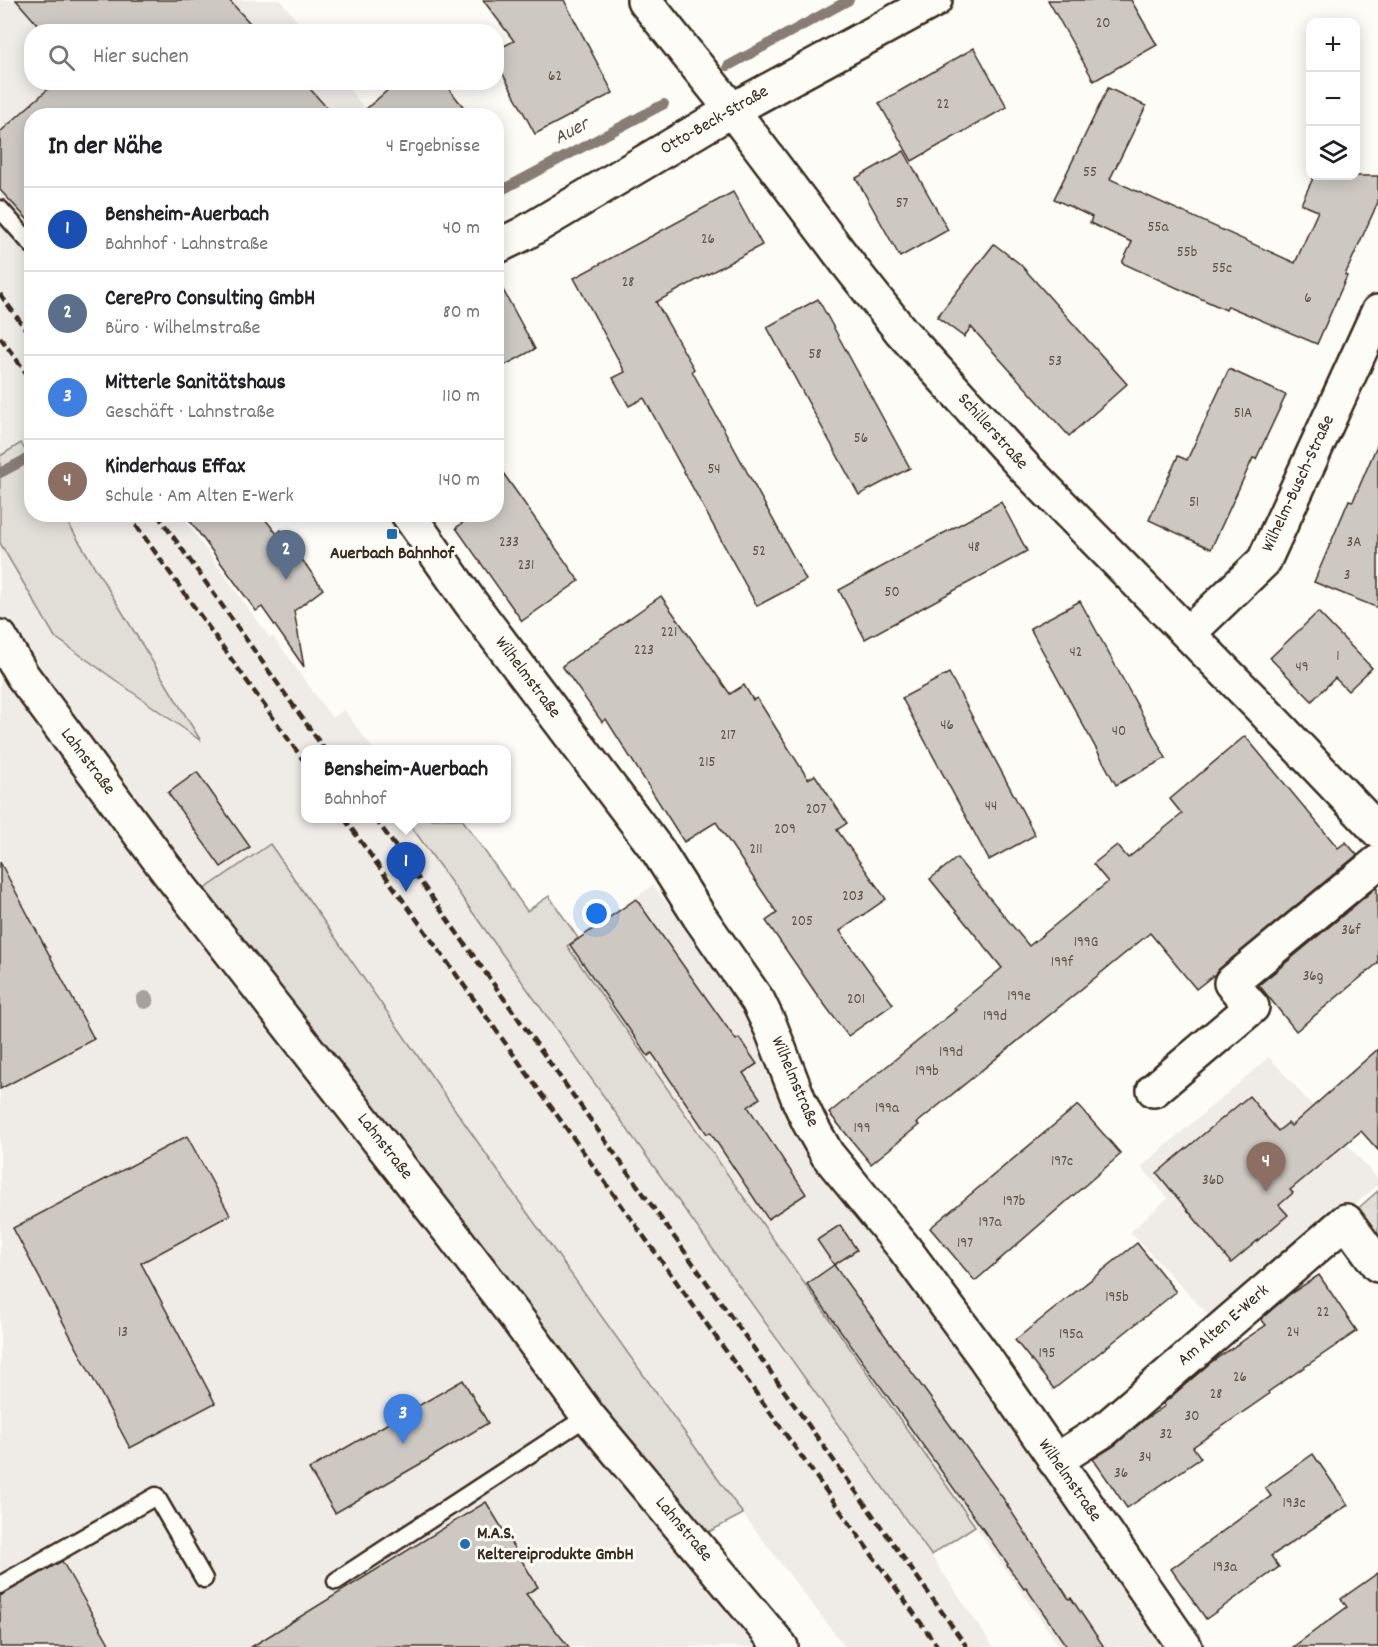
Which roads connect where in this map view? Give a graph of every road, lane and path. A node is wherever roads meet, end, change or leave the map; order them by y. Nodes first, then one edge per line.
1 (644, 0) edge
2 (935, 0) edge
3 (732, 110) junction
4 (0, 209) edge
5 (24, 236) edge
6 (504, 244) edge
7 (1378, 312) edge
8 (414, 522) edge
9 (1189, 633) junction
10 (0, 637) edge
11 (1378, 831) edge
12 (1378, 862) edge
13 (1154, 1090) dead end
14 (1378, 1265) edge
15 (588, 1416) junction
16 (1055, 1461) junction
17 (204, 1579) dead end
18 (336, 1581) dead end
19 (0, 1585) edge
20 (781, 1647) edge
21 (1185, 1647) edge

1 - 3 street, Schillerstraße
2 - 3 street, Otto-Beck-Straße
3 - 6 street, Otto-Beck-Straße
3 - 9 street, Schillerstraße
4 - 5 lane
7 - 9 street, Wilhelm-Busch-Straße
8 - 16 street, Wilhelmstraße
9 - 11 street, Schillerstraße
10 - 15 street, Lahnstraße
12 - 13 street
14 - 16 street, Am Alten E-Werk
15 - 18 lane
15 - 20 street, Lahnstraße
16 - 21 street, Wilhelmstraße
17 - 19 lane

